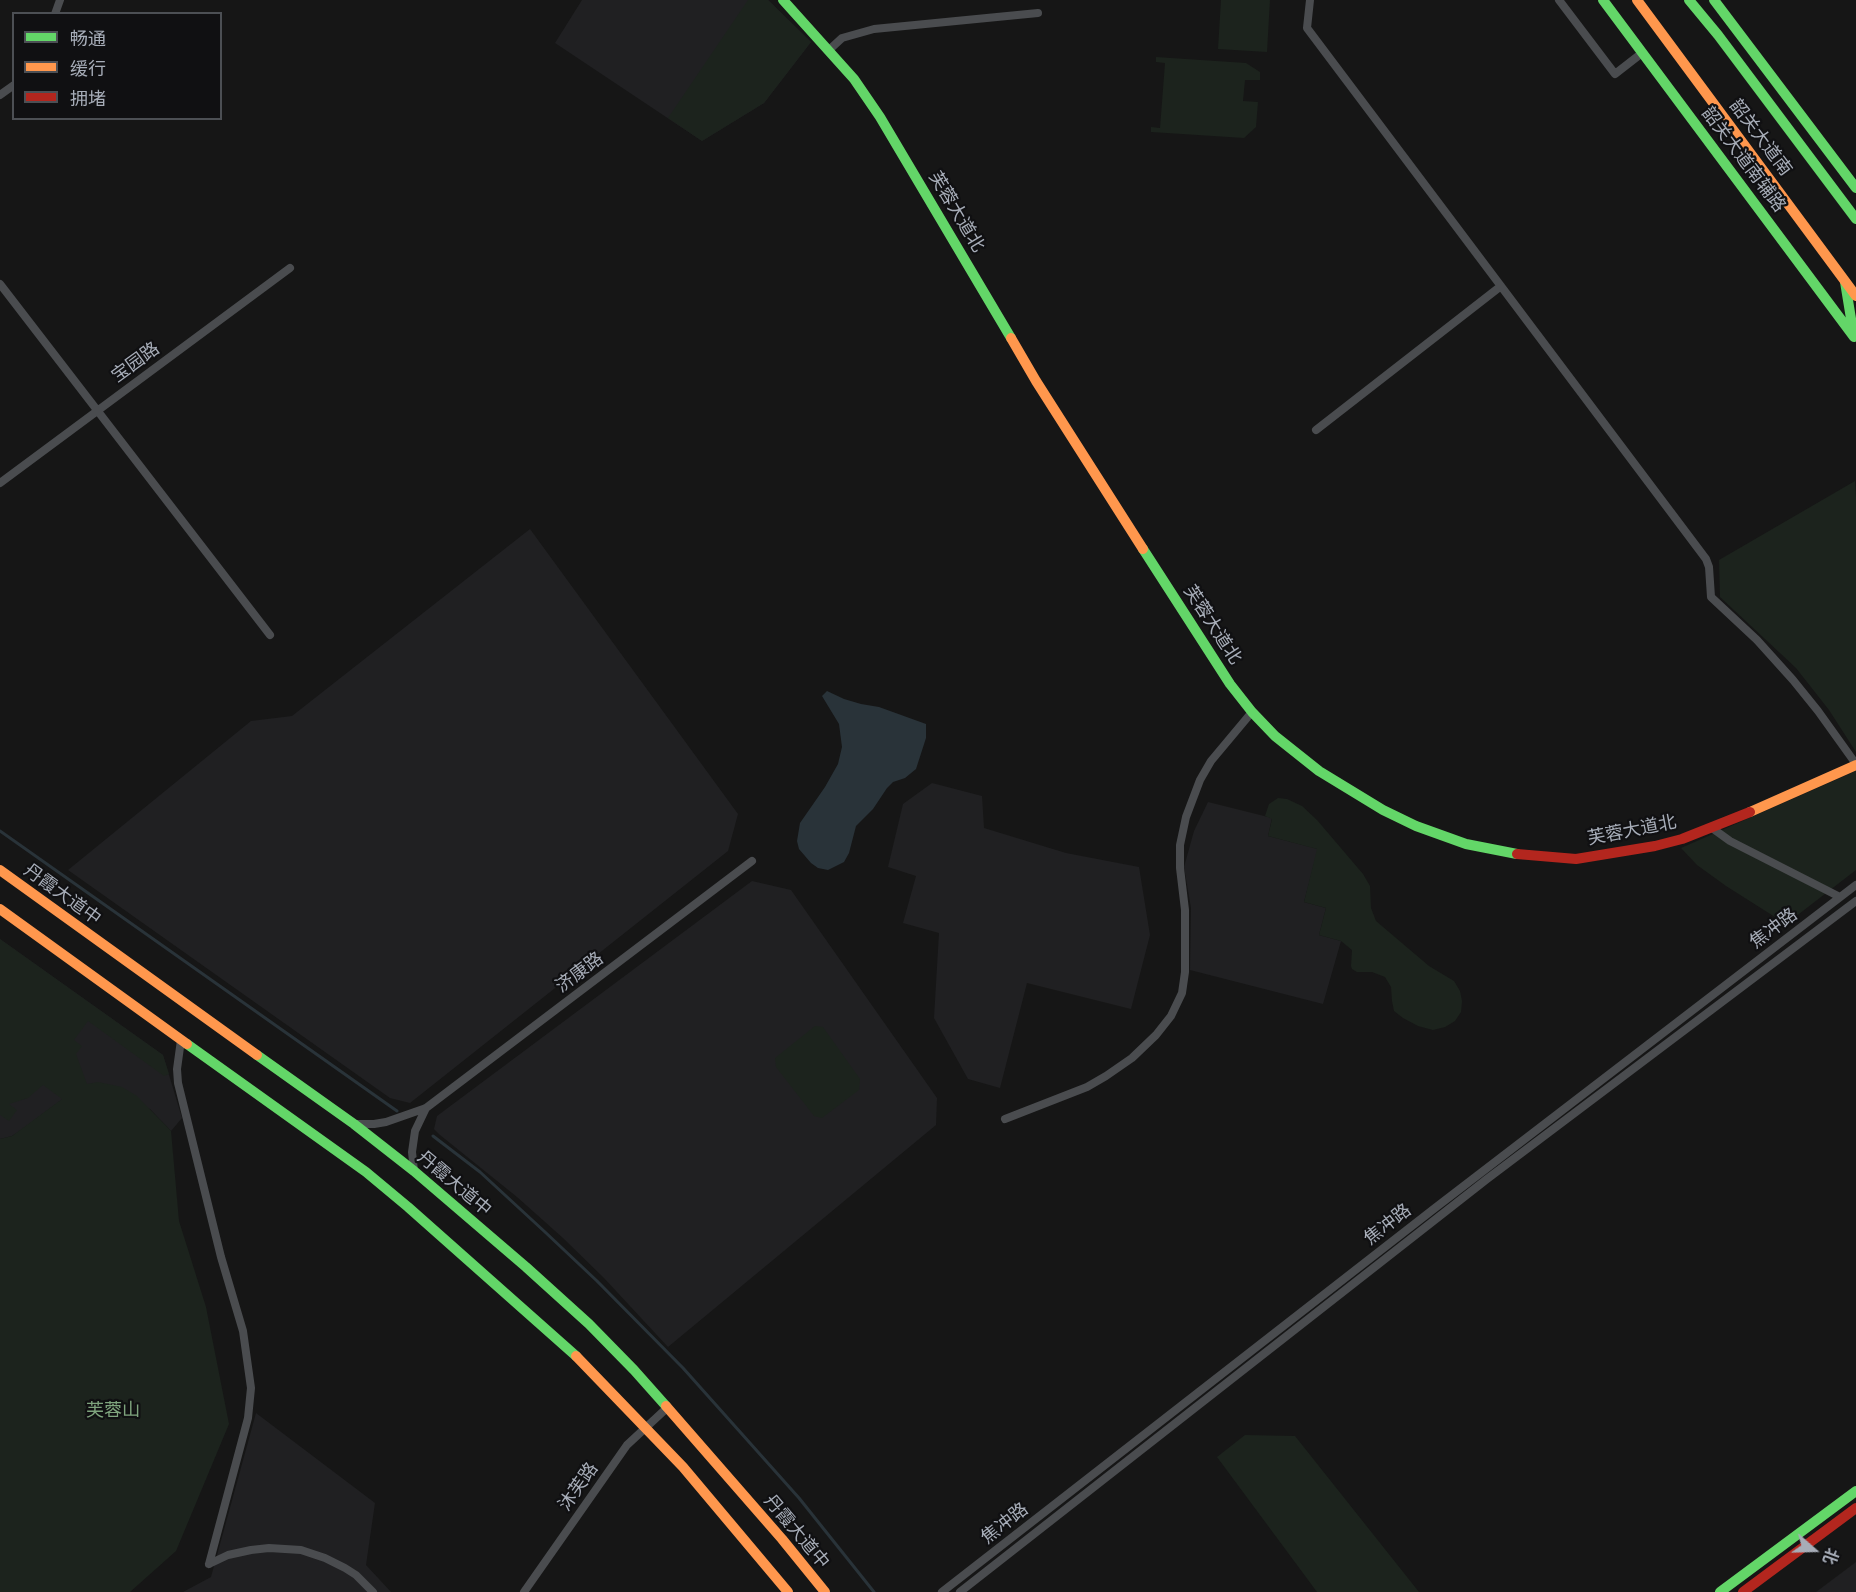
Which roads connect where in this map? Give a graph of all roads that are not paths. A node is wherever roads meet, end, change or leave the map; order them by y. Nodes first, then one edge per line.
1 (783, 0) edge
2 (1310, 0) edge
3 (1560, 0) edge
4 (1603, 0) edge
5 (1637, 0) edge
6 (1689, 0) edge
7 (1714, 0) edge
8 (1038, 13) dead end
9 (829, 50) junction
10 (1642, 53) junction
11 (1856, 188) edge
12 (1856, 219) edge
13 (290, 268) dead end
14 (1845, 280) junction
15 (0, 284) edge
16 (1501, 286) junction
17 (1856, 296) edge
18 (1855, 338) edge
19 (96, 411) junction
20 (1316, 430) dead end
21 (0, 483) edge
22 (270, 635) dead end
23 (1252, 712) junction
24 (1856, 764) edge
25 (1712, 828) junction
26 (752, 861) dead end
27 (0, 870) edge
28 (1856, 885) edge
29 (1840, 897) junction
30 (1856, 901) edge
31 (0, 909) edge
32 (181, 1040) junction
33 (426, 1108) junction
34 (1005, 1119) dead end
35 (354, 1124) junction
36 (414, 1171) junction
37 (668, 1407) junction
38 (645, 1427) junction
39 (1856, 1491) edge
40 (1856, 1508) edge
41 (374, 1592) edge
42 (524, 1592) edge
43 (788, 1592) edge
44 (825, 1592) edge
45 (942, 1592) edge
46 (960, 1592) edge
47 (1720, 1592) edge
48 (1743, 1592) edge

1 - 9 main road, 芙蓉大道北
2 - 16 street
3 - 10 street
4 - 10 main road, 韶关大道南辅路
5 - 14 main road, 韶关大道南
6 - 12 main road, 韶关大道南
7 - 11 main road
8 - 9 street
9 - 23 main road, 芙蓉大道北
10 - 18 main road, 韶关大道南辅路
13 - 19 street, 宝园路
14 - 17 main road, 韶关大道南
14 - 18 main road
15 - 19 street
16 - 20 street
16 - 24 street
19 - 21 street, 宝园路
19 - 22 street
23 - 25 main road, 芙蓉大道北
23 - 34 street
24 - 25 main road, 芙蓉大道北
25 - 29 street
26 - 33 street, 济康路
27 - 35 main road, 丹霞大道中
28 - 29 street, 焦冲路
29 - 45 street, 焦冲路
30 - 46 street, 焦冲路
31 - 32 main road
32 - 38 main road
32 - 41 street
33 - 35 street, 济康路
33 - 36 street, 济康路
35 - 36 main road, 丹霞大道中
36 - 37 main road, 丹霞大道中
37 - 38 street, 沐芙路
37 - 44 main road, 丹霞大道中
38 - 42 street, 沐芙路
38 - 43 main road
39 - 47 main road
40 - 48 main road

